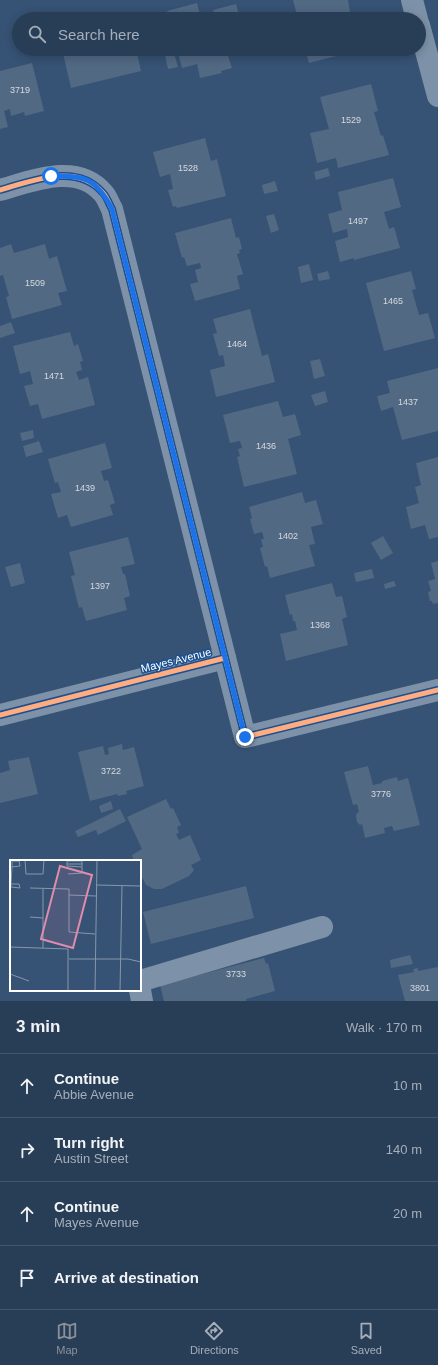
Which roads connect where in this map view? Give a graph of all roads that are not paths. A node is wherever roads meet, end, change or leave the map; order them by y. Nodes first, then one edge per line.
1 (412, 0) edge
2 (415, 12) edge
3 (426, 51) edge
4 (438, 96) edge
5 (0, 190) edge
6 (225, 658) junction
7 (438, 690) edge
8 (0, 715) edge
9 (322, 927) dead end
10 (141, 981) edge
11 (140, 991) edge
12 (142, 1001) edge

1 - 2 street
3 - 4 street
5 - 6 street
6 - 7 street, Mayes Avenue
6 - 8 street, Mayes Avenue
9 - 10 street
11 - 12 street

